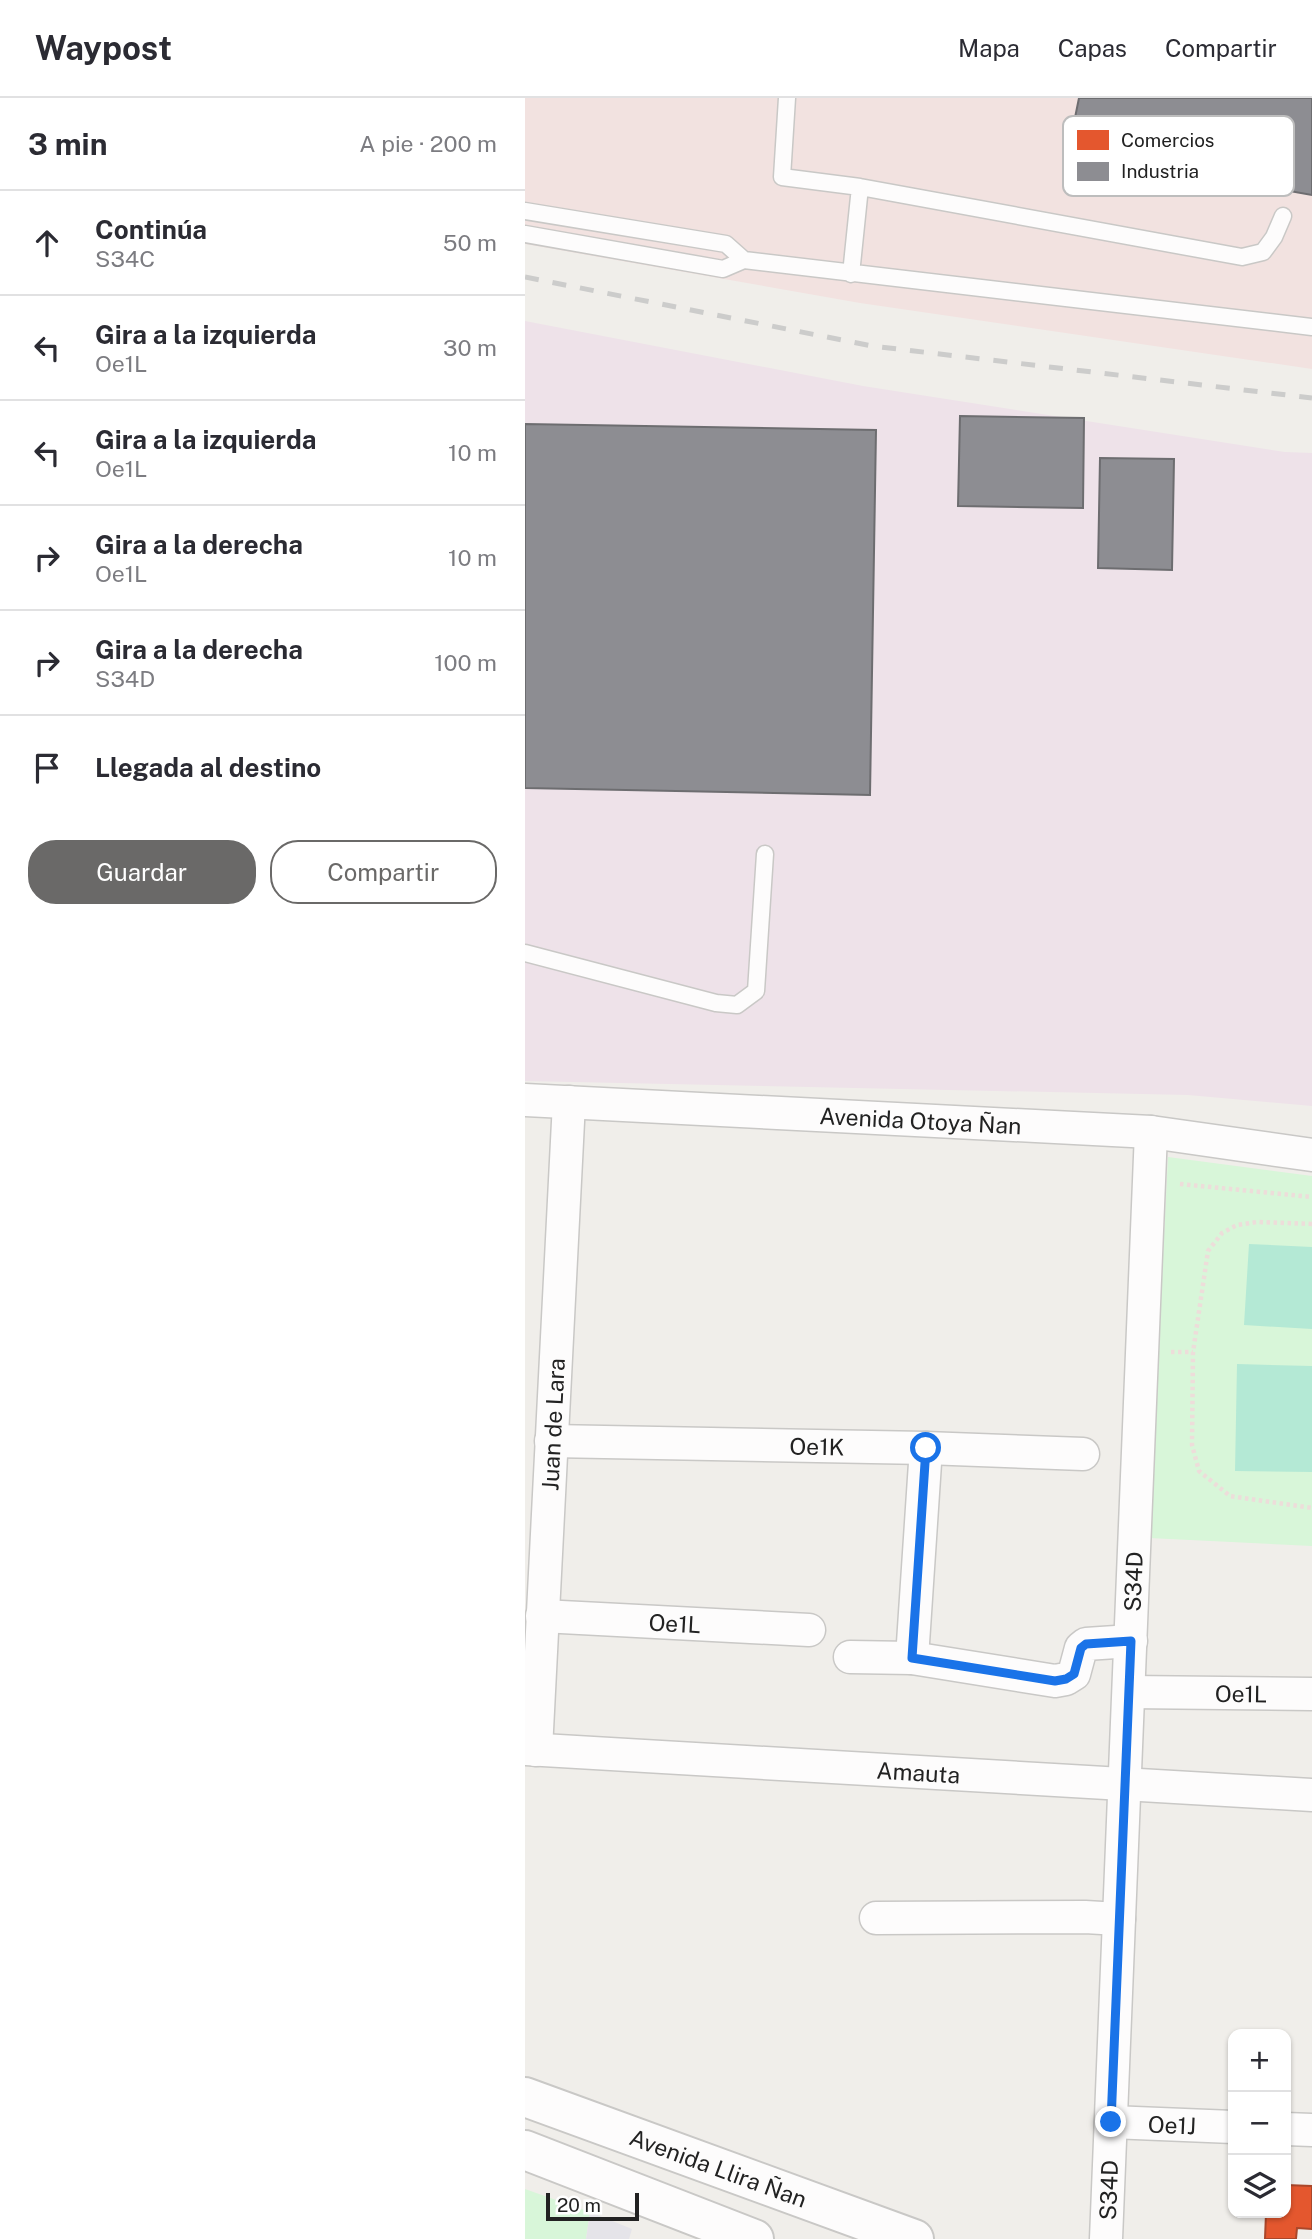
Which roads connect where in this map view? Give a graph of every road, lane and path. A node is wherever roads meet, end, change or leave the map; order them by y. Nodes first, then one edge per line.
1 (787, 98) edge
2 (860, 187) junction
3 (525, 211) edge
4 (1283, 216) dead end
5 (525, 234) edge
6 (744, 260) junction
7 (851, 274) junction
8 (1312, 327) edge
9 (765, 854) dead end
10 (525, 953) edge
11 (525, 1100) edge
12 (569, 1102) junction
13 (1151, 1132) junction
14 (1312, 1155) edge
15 (1149, 1181) junction
16 (1312, 1197) edge
17 (1312, 1224) edge
18 (551, 1441) junction
19 (926, 1448) junction
20 (1083, 1454) dead end
21 (1312, 1508) edge
22 (542, 1616) junction
23 (809, 1629) dead end
24 (1131, 1641) junction
25 (850, 1657) dead end
26 (912, 1658) junction
27 (1129, 1692) junction
28 (1312, 1694) edge
29 (530, 1749) edge
30 (1125, 1785) junction
31 (1312, 1795) edge
32 (876, 1918) dead end
33 (1119, 1919) junction
34 (525, 2097) edge
35 (1111, 2122) junction
36 (1228, 2127) edge
37 (1291, 2129) edge
38 (1312, 2130) edge
39 (525, 2150) edge
40 (754, 2239) edge
41 (913, 2239) edge
42 (1106, 2239) edge

1 - 2 lane
2 - 4 lane
2 - 7 lane
3 - 6 lane
5 - 6 lane
6 - 7 lane
7 - 8 lane
9 - 10 lane
11 - 12 street, Avenida Otoya Ñan
12 - 13 street, Avenida Otoya Ñan
12 - 18 street, Juan de Lara
13 - 14 street, Avenida Otoya Ñan
13 - 15 street, S34D
15 - 16 path
15 - 24 street, S34D
17 - 21 path
18 - 19 street, Oe1K
18 - 22 street, Juan de Lara
19 - 20 street, Oe1K
19 - 26 street
22 - 23 street, Oe1L
22 - 29 street, Juan de Lara
24 - 26 street
24 - 27 street, S34D
25 - 26 street
27 - 28 street, Oe1L
27 - 30 street, S34D
29 - 30 street, Amauta
30 - 31 street, Amauta
30 - 33 street, S34D
32 - 33 street
33 - 35 street, S34D
34 - 41 street, Avenida Llira Ñan
35 - 36 street, Oe1J
35 - 42 street, S34D
37 - 38 street
39 - 40 street

